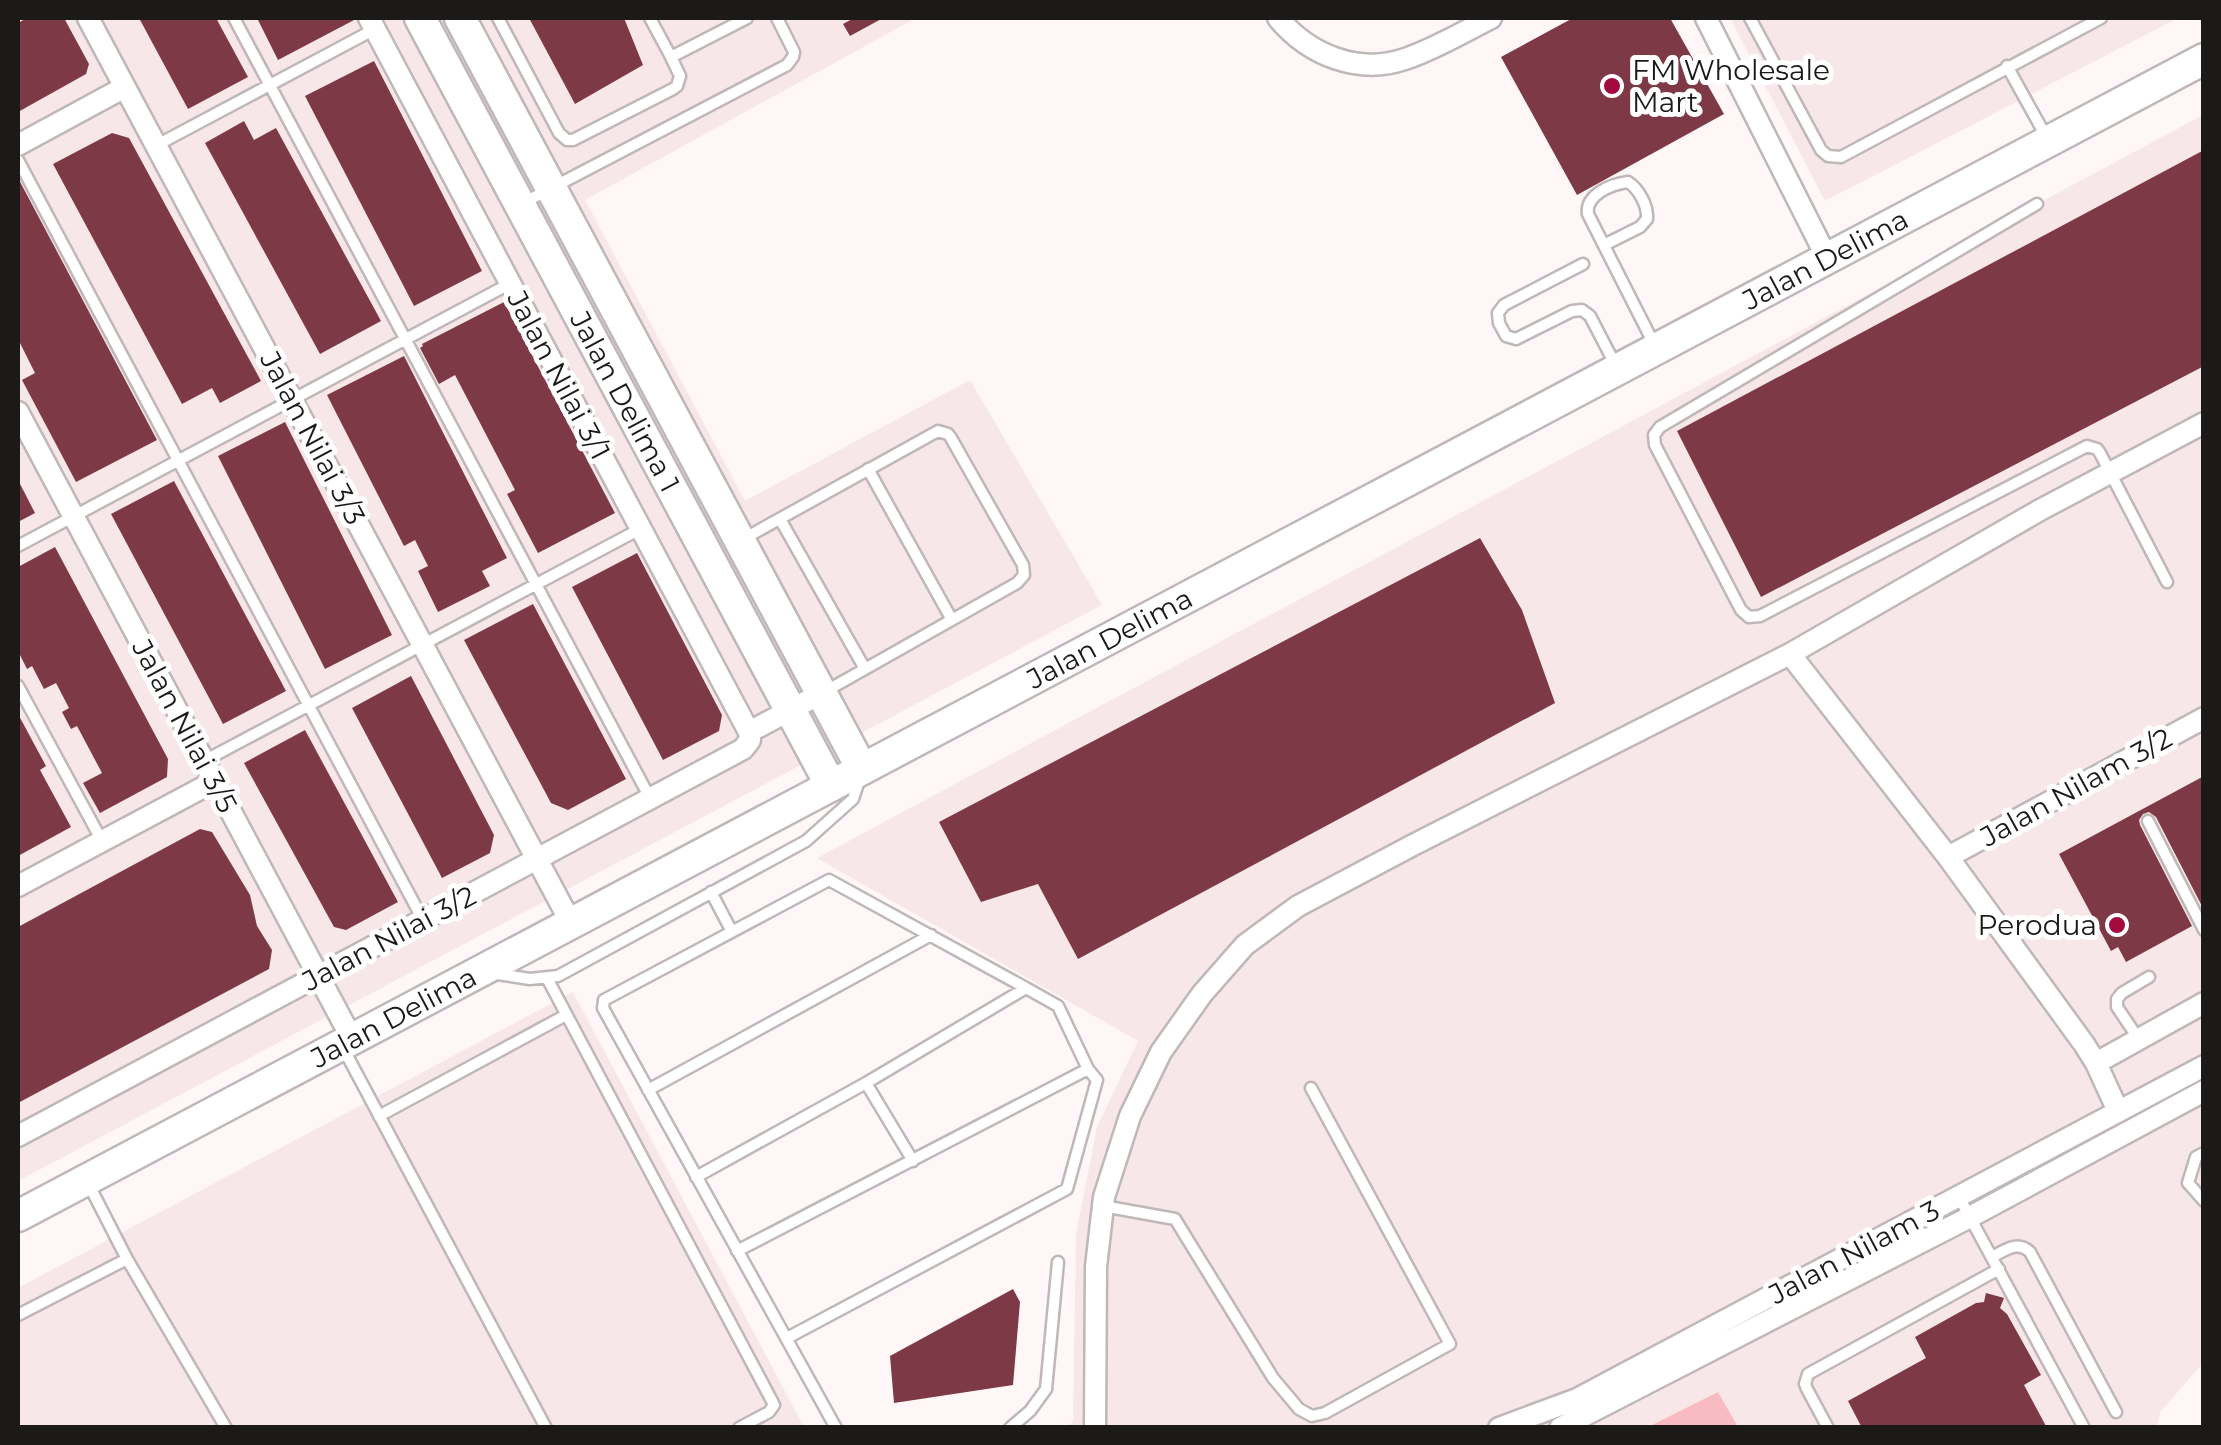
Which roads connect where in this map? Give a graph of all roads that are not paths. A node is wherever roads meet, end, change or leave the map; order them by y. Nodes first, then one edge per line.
1 (88, 18) edge
2 (234, 18) edge
3 (420, 18) edge
4 (460, 18) edge
5 (498, 18) edge
6 (650, 18) edge
7 (747, 18) edge
8 (777, 18) edge
9 (1278, 18) edge
10 (1490, 18) edge
11 (1706, 18) edge
12 (1750, 18) edge
13 (2100, 18) edge
14 (372, 23) edge
15 (671, 57) junction
16 (2204, 59) edge
17 (2007, 66) junction
18 (270, 85) junction
19 (125, 87) junction
20 (2048, 141) junction
21 (18, 144) edge
22 (157, 145) junction
23 (18, 160) edge
24 (551, 188) junction
25 (520, 204) junction
26 (2037, 204) dead end
27 (1604, 246) junction
28 (1827, 258) junction
29 (1583, 264) dead end
30 (510, 283) junction
31 (405, 339) junction
32 (1656, 348) junction
33 (1618, 369) junction
34 (292, 400) junction
35 (18, 412) edge
36 (2204, 424) edge
37 (178, 460) junction
38 (868, 469) junction
39 (2110, 473) junction
40 (73, 516) junction
41 (780, 519) junction
42 (641, 528) junction
43 (740, 541) junction
44 (18, 546) edge
45 (2166, 582) dead end
46 (536, 584) junction
47 (952, 620) junction
48 (423, 644) junction
49 (1790, 654) junction
50 (865, 669) junction
51 (18, 686) edge
52 (822, 693) junction
53 (308, 705) junction
54 (791, 710) junction
55 (2204, 718) edge
56 (749, 732) junction
57 (204, 761) junction
58 (862, 769) junction
59 (214, 781) junction
60 (832, 786) junction
61 (650, 798) junction
62 (2148, 820) dead end
63 (102, 841) junction
64 (1948, 857) junction
65 (537, 859) junction
66 (18, 886) edge
67 (711, 892) junction
68 (423, 920) junction
69 (571, 923) junction
70 (731, 930) junction
71 (2204, 930) edge
72 (931, 935) junction
73 (480, 972) junction
74 (318, 976) junction
75 (2149, 977) dead end
76 (547, 978) junction
77 (1026, 988) junction
78 (2204, 1003) edge
79 (566, 1015) junction
80 (2138, 1038) junction
81 (347, 1042) junction
82 (2096, 1063) junction
83 (2204, 1066) edge
84 (1088, 1069) junction
85 (866, 1083) junction
86 (1311, 1088) dead end
87 (648, 1090) junction
88 (2204, 1091) edge
89 (2118, 1111) junction
90 (379, 1116) junction
91 (18, 1136) edge
92 (2204, 1153) edge
93 (913, 1161) junction
94 (696, 1177) junction
95 (86, 1180) junction
96 (1960, 1196) junction
97 (2204, 1201) edge
98 (1103, 1206) junction
99 (18, 1216) edge
100 (1970, 1217) junction
101 (737, 1251) junction
102 (1992, 1257) junction
103 (128, 1260) junction
104 (1058, 1262) dead end
105 (1998, 1269) junction
106 (18, 1316) edge
107 (787, 1338) junction
108 (2116, 1412) dead end
109 (226, 1428) edge
110 (546, 1428) edge
111 (740, 1428) edge
112 (836, 1428) edge
113 (1010, 1428) edge
114 (1094, 1428) edge
115 (1498, 1428) edge
116 (1560, 1428) edge
117 (1828, 1428) edge
118 (2084, 1428) edge

1 - 19 street, Jalan Nilai 3/3
2 - 18 lane
3 - 25 street, Jalan Delima 1
4 - 24 street, Jalan Delima 1
5 - 15 lane
6 - 15 lane
7 - 15 lane
8 - 24 lane
9 - 10 street
11 - 28 street
12 - 17 lane
13 - 17 lane
14 - 18 lane
14 - 30 street, Jalan Nilai 3/1
16 - 20 street, Jalan Delima
17 - 20 lane
18 - 22 lane
18 - 31 lane
19 - 21 street
19 - 22 street, Jalan Nilai 3/3
20 - 28 street, Jalan Delima
22 - 34 street, Jalan Nilai 3/3
23 - 37 lane
24 - 25 lane
24 - 43 street, Jalan Delima 1
25 - 54 street, Jalan Delima 1
26 - 39 lane
27 - 27 lane
27 - 32 lane
28 - 32 street, Jalan Delima
29 - 33 lane
30 - 31 lane
30 - 42 street, Jalan Nilai 3/1
31 - 34 lane
31 - 46 lane
32 - 33 street, Jalan Delima
33 - 58 street, Jalan Delima
34 - 37 lane
34 - 48 street, Jalan Nilai 3/3
35 - 40 street, Jalan Nilai 3/5
36 - 39 street
37 - 40 lane
37 - 53 lane
38 - 41 lane
38 - 47 lane
38 - 47 lane
39 - 45 lane
39 - 49 street
40 - 44 lane
40 - 57 street, Jalan Nilai 3/5
41 - 43 lane
41 - 50 lane
42 - 46 lane
42 - 56 street, Jalan Nilai 3/1
43 - 52 street, Jalan Delima 1
46 - 48 lane
46 - 61 lane
47 - 50 lane
48 - 53 lane
48 - 65 street, Jalan Nilai 3/3
49 - 64 street
49 - 98 street
50 - 52 lane
51 - 63 lane
52 - 54 street, Jalan Nilai 3/2
52 - 58 street, Jalan Delima 1
53 - 57 lane
53 - 68 lane
54 - 56 street, Jalan Nilai 3/2
54 - 60 street, Jalan Delima 1
55 - 64 street, Jalan Nilam 3/2
56 - 61 street, Jalan Nilai 3/2
57 - 59 street, Jalan Nilai 3/5
58 - 60 street, Jalan Delima
58 - 67 lane
59 - 63 street
59 - 74 street, Jalan Nilai 3/5
60 - 69 street, Jalan Delima
61 - 65 street, Jalan Nilai 3/2
62 - 71 lane
63 - 66 street
64 - 82 street
65 - 68 street, Jalan Nilai 3/2
65 - 69 street, Jalan Nilai 3/3
67 - 70 lane
67 - 76 lane
68 - 74 street, Jalan Nilai 3/2
69 - 73 street, Jalan Delima
70 - 72 lane
70 - 87 lane
72 - 77 lane
72 - 87 lane
73 - 76 lane
73 - 81 street, Jalan Delima
74 - 81 street, Jalan Nilai 3/5
74 - 91 street, Jalan Nilai 3/2
75 - 80 lane
76 - 79 lane
77 - 84 lane
77 - 85 lane
78 - 80 street
79 - 90 lane
79 - 111 lane
80 - 82 street
81 - 90 lane
81 - 95 street, Jalan Delima
82 - 89 street
83 - 89 street, Jalan Nilam 3
84 - 93 lane
84 - 107 lane
85 - 93 lane
85 - 94 lane
86 - 98 lane
87 - 94 lane
88 - 100 street, Jalan Nilam 3
89 - 96 street, Jalan Nilam 3
90 - 110 lane
92 - 97 lane
93 - 101 lane
94 - 101 lane
95 - 99 street, Jalan Delima
95 - 103 lane
96 - 100 lane
96 - 115 street, Jalan Nilam 3
98 - 114 street
100 - 102 lane
100 - 116 street, Jalan Nilam 3
101 - 107 lane
102 - 105 lane
102 - 108 lane
103 - 106 lane
103 - 109 lane
104 - 113 lane
105 - 117 lane
105 - 118 lane
107 - 112 lane

